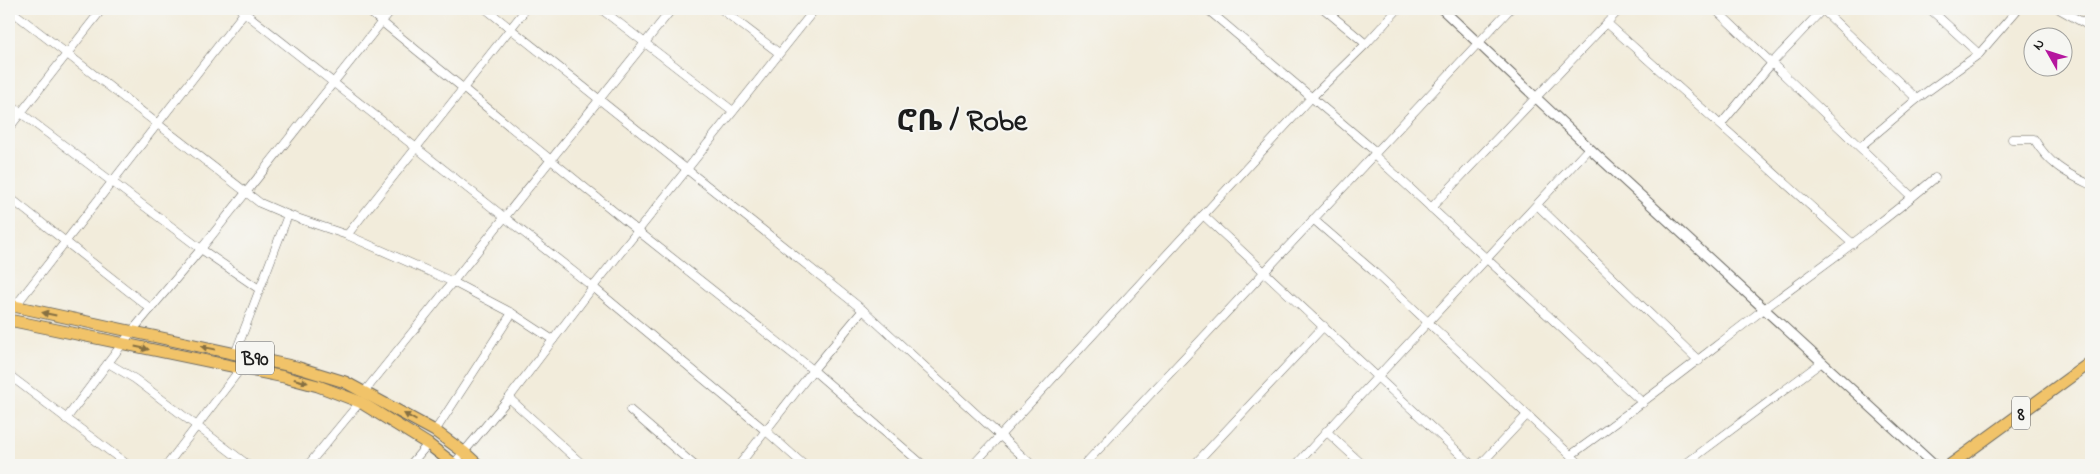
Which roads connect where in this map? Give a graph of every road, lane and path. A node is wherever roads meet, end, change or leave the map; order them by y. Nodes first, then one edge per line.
1 (9, 9) edge
2 (102, 9) edge
3 (366, 9) edge
4 (392, 9) edge
5 (486, 9) edge
6 (526, 9) edge
7 (601, 9) edge
8 (672, 9) edge
9 (721, 9) edge
10 (815, 9) edge
11 (1207, 9) edge
12 (1324, 9) edge
13 (1398, 9) edge
14 (1442, 9) edge
15 (1510, 9) edge
16 (1620, 9) edge
17 (1715, 9) edge
18 (1822, 9) edge
19 (1930, 9) edge
20 (2018, 9) edge
21 (2058, 9) edge
22 (244, 10) edge
23 (382, 22) junction
24 (1607, 23) junction
25 (2091, 27) edge
26 (510, 28) junction
27 (644, 43) junction
28 (1479, 43) junction
29 (1366, 44) junction
30 (779, 53) junction
31 (1979, 54) junction
32 (66, 55) junction
33 (1772, 63) junction
34 (333, 84) junction
35 (464, 88) junction
36 (1311, 98) junction
37 (1536, 98) junction
38 (1917, 99) junction
39 (598, 100) junction
40 (9, 104) edge
41 (734, 111) junction
42 (20, 113) junction
43 (158, 124) junction
44 (1720, 124) junction
45 (9, 128) edge
46 (2012, 139) dead end
47 (1860, 147) junction
48 (1589, 148) junction
49 (416, 149) junction
50 (1375, 154) junction
51 (551, 159) junction
52 (686, 171) junction
53 (1935, 178) dead end
54 (112, 182) junction
55 (2091, 184) edge
56 (247, 192) junction
57 (9, 196) edge
58 (1912, 197) junction
59 (1537, 205) junction
60 (1431, 208) junction
61 (288, 215) junction
62 (1203, 215) junction
63 (505, 218) junction
64 (1313, 219) junction
65 (638, 231) junction
66 (347, 235) junction
67 (65, 240) junction
68 (1853, 244) junction
69 (201, 249) junction
70 (1486, 259) junction
71 (1264, 272) junction
72 (454, 282) junction
73 (593, 287) junction
74 (259, 289) junction
75 (11, 309) edge
76 (151, 309) junction
77 (1764, 309) junction
78 (863, 310) junction
79 (512, 313) junction
80 (9, 320) edge
81 (1427, 322) junction
82 (1324, 326) junction
83 (132, 331) junction
84 (553, 340) junction
85 (123, 344) junction
86 (235, 354) junction
87 (1698, 361) junction
88 (1822, 362) junction
89 (2091, 362) edge
90 (108, 363) junction
91 (241, 368) junction
92 (813, 370) junction
93 (9, 375) edge
94 (1377, 376) junction
95 (365, 391) junction
96 (509, 398) junction
97 (360, 402) junction
98 (1643, 403) junction
99 (630, 410) dead end
100 (1526, 416) junction
101 (66, 419) junction
102 (199, 426) junction
103 (434, 431) junction
104 (766, 431) junction
105 (1326, 431) junction
106 (1000, 436) junction
107 (428, 444) junction
108 (465, 453) junction
109 (1571, 455) junction
110 (128, 465) edge
111 (167, 465) edge
112 (248, 465) edge
113 (308, 465) edge
114 (410, 465) edge
115 (454, 465) edge
116 (478, 465) edge
117 (583, 465) edge
118 (694, 465) edge
119 (739, 465) edge
120 (804, 465) edge
121 (922, 465) edge
122 (973, 465) edge
123 (1032, 465) edge
124 (1084, 465) edge
125 (1194, 465) edge
126 (1296, 465) edge
127 (1363, 465) edge
128 (1472, 465) edge
129 (1480, 465) edge
130 (1581, 465) edge
131 (1684, 465) edge
132 (1934, 465) edge
133 (1950, 465) edge

1 - 32 street
2 - 32 street
3 - 23 street
4 - 23 street
5 - 26 street
6 - 26 street
7 - 27 street
8 - 27 street
9 - 30 street
10 - 30 street
11 - 36 street
12 - 29 street
13 - 29 street
14 - 28 street
15 - 28 street
16 - 24 street
17 - 33 street
18 - 33 street
18 - 38 street
19 - 31 street
20 - 31 street
21 - 25 street
22 - 34 street
22 - 43 street
23 - 34 street
23 - 35 street
24 - 37 street
24 - 44 street
26 - 35 street
26 - 39 street
27 - 39 street
27 - 41 street
28 - 37 street
28 - 50 street
29 - 36 street
30 - 41 street
31 - 38 street
32 - 42 street
32 - 43 street
33 - 44 street
33 - 47 street
34 - 49 street
34 - 56 street
35 - 49 street
35 - 51 street
36 - 50 street
36 - 62 street
37 - 48 street
37 - 60 street
38 - 47 street
39 - 51 street
39 - 52 street
40 - 42 street
41 - 52 street
42 - 45 street
42 - 54 street
43 - 54 street
43 - 56 street
44 - 68 street
46 - 55 street
47 - 58 street
48 - 59 street
48 - 77 street
49 - 63 street
49 - 66 street
50 - 60 street
50 - 64 street
51 - 63 street
51 - 65 street
52 - 65 street
52 - 78 street
53 - 58 street
54 - 67 street
54 - 69 street
56 - 61 street
56 - 69 street
57 - 67 street
58 - 68 street
59 - 70 street
59 - 87 street
60 - 70 street
61 - 66 street
61 - 74 street
62 - 71 street
62 - 106 street
63 - 72 street
63 - 73 street
64 - 71 street
64 - 81 street
65 - 73 street
65 - 92 street
66 - 72 street
67 - 75 street
67 - 76 street
68 - 77 street
69 - 74 street
69 - 76 street
70 - 81 street
70 - 98 street
71 - 82 street
71 - 124 street
72 - 79 street
72 - 95 street
73 - 84 street
73 - 104 street
74 - 86 street
83 -> 75 main road, B90
76 - 83 street
77 - 87 street
77 - 88 street
78 - 92 street
78 - 106 street
79 - 84 street
79 - 103 street
80 - 85 main road, B90
81 - 94 street
81 - 100 street
82 - 94 street
82 - 125 street
83 - 85 street
86 -> 83 main road, B90
84 - 96 street
85 - 90 street
85 -> 91 main road, B90
86 - 95 main road, B90
87 - 98 street
88 - 131 street
88 - 132 street
89 - 133 main road, 8
90 - 101 street
90 - 102 street
91 -> 97 main road, B90
91 - 102 street
92 - 104 street
92 - 121 street
93 - 101 street
94 - 105 street
94 - 128 street
103 -> 95 main road, B90
96 - 108 street
96 - 117 street
97 - 107 main road, B90
97 - 113 street
98 - 109 street
99 - 118 street
100 - 109 street
100 - 129 street
101 - 110 street
102 - 111 street
102 - 112 street
103 - 108 main road, B90
104 - 119 street
104 - 120 street
105 - 126 street
105 - 127 street
106 - 122 street
106 - 123 street
107 - 114 street
107 - 115 main road, B90
108 - 115 street
108 - 116 main road, B90
109 - 130 street

